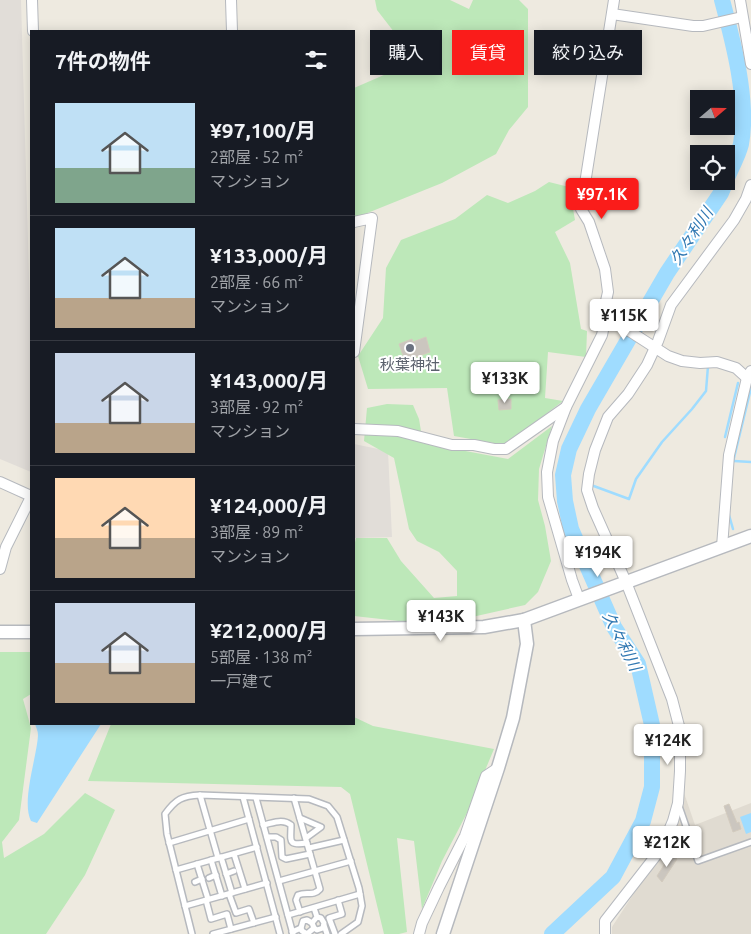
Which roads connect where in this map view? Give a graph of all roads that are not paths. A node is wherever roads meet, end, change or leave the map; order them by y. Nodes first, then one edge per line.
1 (32, 0) edge
2 (231, 0) edge
3 (614, 0) edge
4 (740, 0) edge
5 (612, 14) junction
6 (744, 17) edge
7 (33, 30) edge
8 (232, 30) edge
9 (751, 64) edge
10 (751, 185) edge
11 (355, 222) edge
12 (606, 316) junction
13 (355, 345) edge
14 (655, 346) junction
15 (749, 374) edge
16 (566, 407) junction
17 (355, 429) edge
18 (0, 482) edge
19 (30, 496) edge
20 (30, 498) edge
21 (751, 536) edge
22 (722, 547) junction
23 (0, 569) edge
24 (626, 582) junction
25 (579, 599) junction
26 (524, 620) junction
27 (355, 629) edge
28 (0, 632) edge
29 (30, 632) edge
30 (498, 768) junction
31 (200, 795) junction
32 (243, 797) junction
33 (256, 798) junction
34 (294, 798) junction
35 (678, 804) junction
36 (300, 818) junction
37 (250, 819) junction
38 (263, 825) junction
39 (211, 831) junction
40 (267, 837) junction
41 (344, 840) junction
42 (751, 842) edge
43 (169, 843) junction
44 (308, 846) junction
45 (257, 847) junction
46 (234, 854) junction
47 (220, 858) junction
48 (211, 860) junction
49 (351, 862) junction
50 (197, 864) junction
51 (246, 868) dead end
52 (176, 870) junction
53 (237, 870) junction
54 (315, 872) junction
55 (226, 874) junction
56 (216, 876) junction
57 (209, 878) dead end
58 (202, 879) junction
59 (279, 881) junction
60 (195, 882) dead end
61 (267, 883) junction
62 (245, 889) junction
63 (230, 893) junction
64 (360, 894) junction
65 (222, 896) junction
66 (207, 900) junction
67 (338, 900) junction
68 (185, 906) junction
69 (314, 908) junction
70 (301, 911) junction
71 (288, 915) junction
72 (276, 917) junction
73 (317, 917) junction
74 (305, 920) junction
75 (254, 923) junction
76 (313, 926) junction
77 (324, 926) junction
78 (301, 928) junction
79 (231, 929) junction
80 (292, 933) edge
81 (192, 934) edge
82 (213, 934) edge
83 (280, 934) edge
84 (327, 934) edge
85 (335, 934) edge
86 (341, 934) edge
87 (419, 934) edge
88 (442, 934) edge
89 (605, 934) edge

1 - 7 street
2 - 8 street
3 - 5 street
4 - 6 street
5 - 6 street
5 - 12 street
6 - 9 street
10 - 14 street
11 - 13 street
12 - 14 street
12 - 16 street
14 - 15 street
14 - 24 street
15 - 22 street
16 - 17 street
16 - 25 street
18 - 19 street
20 - 23 street
21 - 22 street
22 - 24 street
24 - 25 street
24 - 35 street
25 - 26 street
26 - 27 street
26 - 30 street
28 - 29 street
30 - 87 street
30 - 88 street
31 - 32 lane
31 - 39 lane
31 - 43 lane
32 - 33 lane
32 - 37 lane
33 - 34 lane
33 - 38 lane
34 - 36 lane
34 - 41 lane
35 - 42 lane
35 - 89 street
36 - 44 lane
36 - 44 lane
37 - 39 lane
37 - 45 lane
38 - 40 lane
38 - 44 lane
39 - 43 lane
39 - 47 lane
40 - 44 lane
40 - 59 lane
41 - 44 lane
41 - 49 lane
43 - 52 lane
44 - 54 lane
45 - 46 lane
45 - 61 lane
46 - 47 lane
46 - 53 lane
47 - 48 lane
47 - 55 lane
48 - 50 lane
48 - 56 lane
49 - 54 lane
49 - 64 lane
50 - 52 lane
50 - 58 lane
51 - 53 lane
52 - 68 lane
53 - 55 lane
53 - 62 lane
54 - 59 lane
54 - 70 lane
55 - 63 lane
56 - 57 lane
56 - 65 lane
58 - 60 lane
58 - 66 lane
59 - 71 lane
61 - 62 lane
61 - 72 lane
62 - 63 lane
63 - 65 lane
63 - 75 lane
64 - 67 lane
64 - 86 lane
65 - 66 lane
66 - 68 lane
66 - 79 lane
67 - 69 lane
67 - 85 lane
68 - 81 lane
69 - 70 lane
69 - 73 lane
70 - 71 lane
70 - 74 lane
71 - 80 lane
72 - 75 lane
72 - 83 lane
73 - 76 lane
73 - 77 lane
74 - 76 lane
74 - 78 lane
75 - 79 lane
76 - 77 lane
76 - 78 lane
77 - 84 lane
78 - 80 lane
79 - 82 lane

